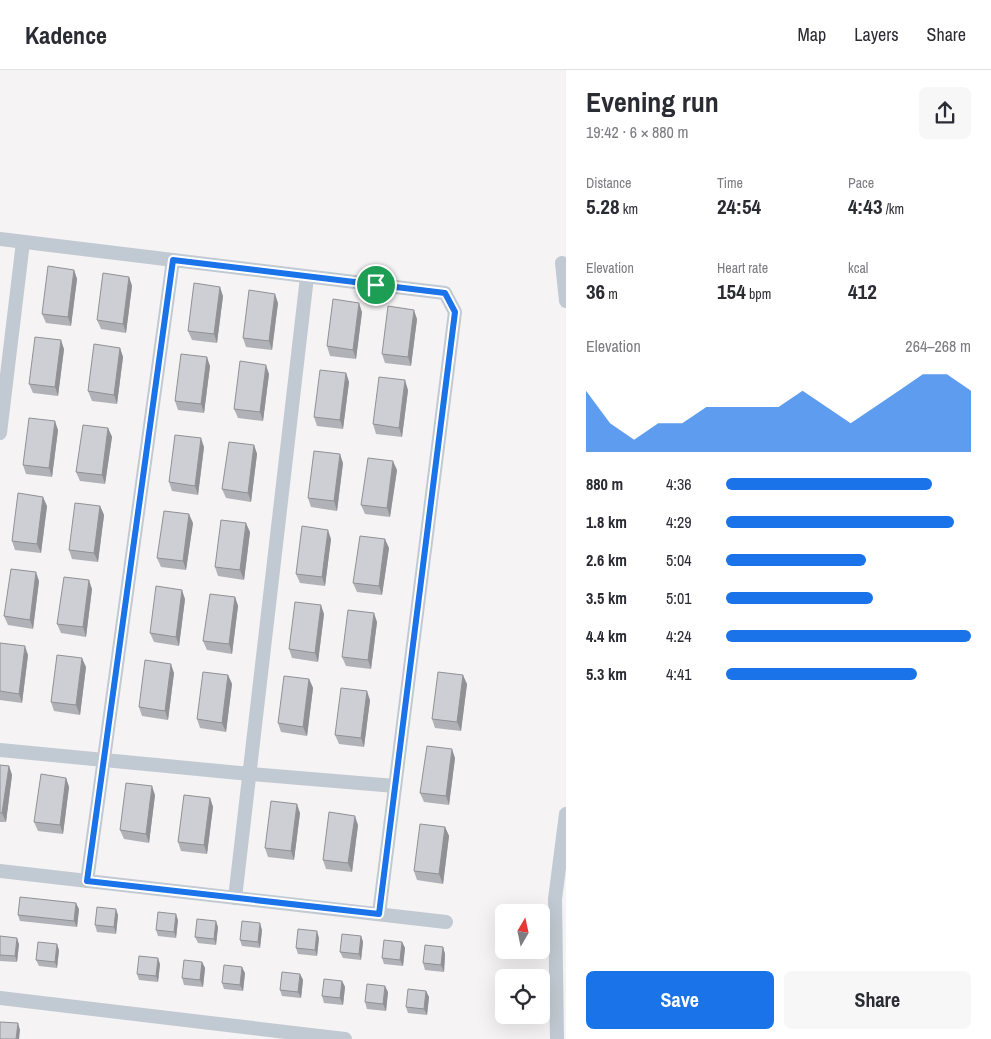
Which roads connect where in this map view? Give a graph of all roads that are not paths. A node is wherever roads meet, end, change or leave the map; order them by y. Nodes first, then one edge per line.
1 (0, 239) edge
2 (23, 242) junction
3 (173, 260) junction
4 (562, 262) dead end
5 (308, 276) junction
6 (566, 301) edge
7 (0, 433) edge
8 (0, 750) edge
9 (104, 760) junction
10 (250, 774) junction
11 (395, 786) junction
12 (566, 814) edge
13 (0, 871) edge
14 (87, 881) junction
15 (235, 898) junction
16 (379, 914) junction
17 (446, 922) dead end
18 (0, 998) edge
19 (345, 1039) edge
20 (557, 1039) edge

1 - 2 street
2 - 3 street
2 - 7 street
3 - 5 street
3 - 9 street
4 - 6 street
5 - 10 street
5 - 11 street
8 - 9 street
9 - 10 street
9 - 14 street
10 - 11 street
10 - 15 street
11 - 16 street
12 - 20 street
13 - 14 street
14 - 15 street
15 - 16 street
16 - 17 street
18 - 19 street

